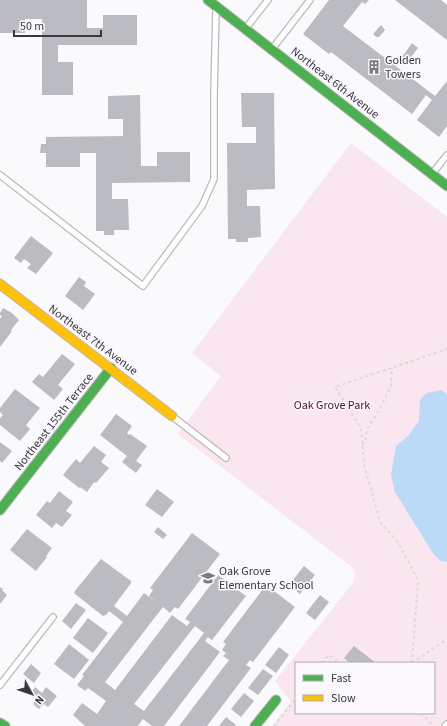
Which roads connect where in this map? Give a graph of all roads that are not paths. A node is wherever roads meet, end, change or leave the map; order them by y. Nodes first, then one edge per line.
1 (208, 0) edge
2 (268, 0) edge
3 (310, 0) edge
4 (217, 7) junction
5 (245, 29) junction
6 (272, 50) junction
7 (447, 155) edge
8 (432, 174) junction
9 (0, 175) edge
10 (447, 186) edge
11 (0, 284) edge
12 (111, 368) junction
13 (172, 416) joint
14 (226, 458) dead end
15 (0, 510) edge
16 (53, 617) dead end
17 (0, 686) edge
18 (276, 700) dead end
19 (0, 722) edge
20 (5, 726) edge
21 (255, 726) edge

1 - 4 street, Northeast 6th Avenue
2 - 5 lane
3 - 6 lane
4 - 5 street, Northeast 6th Avenue
4 - 9 lane
5 - 6 street, Northeast 6th Avenue
6 - 8 street, Northeast 6th Avenue
7 - 8 lane
8 - 10 street, Northeast 6th Avenue
11 - 12 street, Northeast 7th Avenue
12 - 13 street, Northeast 7th Avenue
12 - 15 street, Northeast 155th Terrace
13 - 14 lane
16 - 17 lane
18 - 21 street
19 - 20 street

